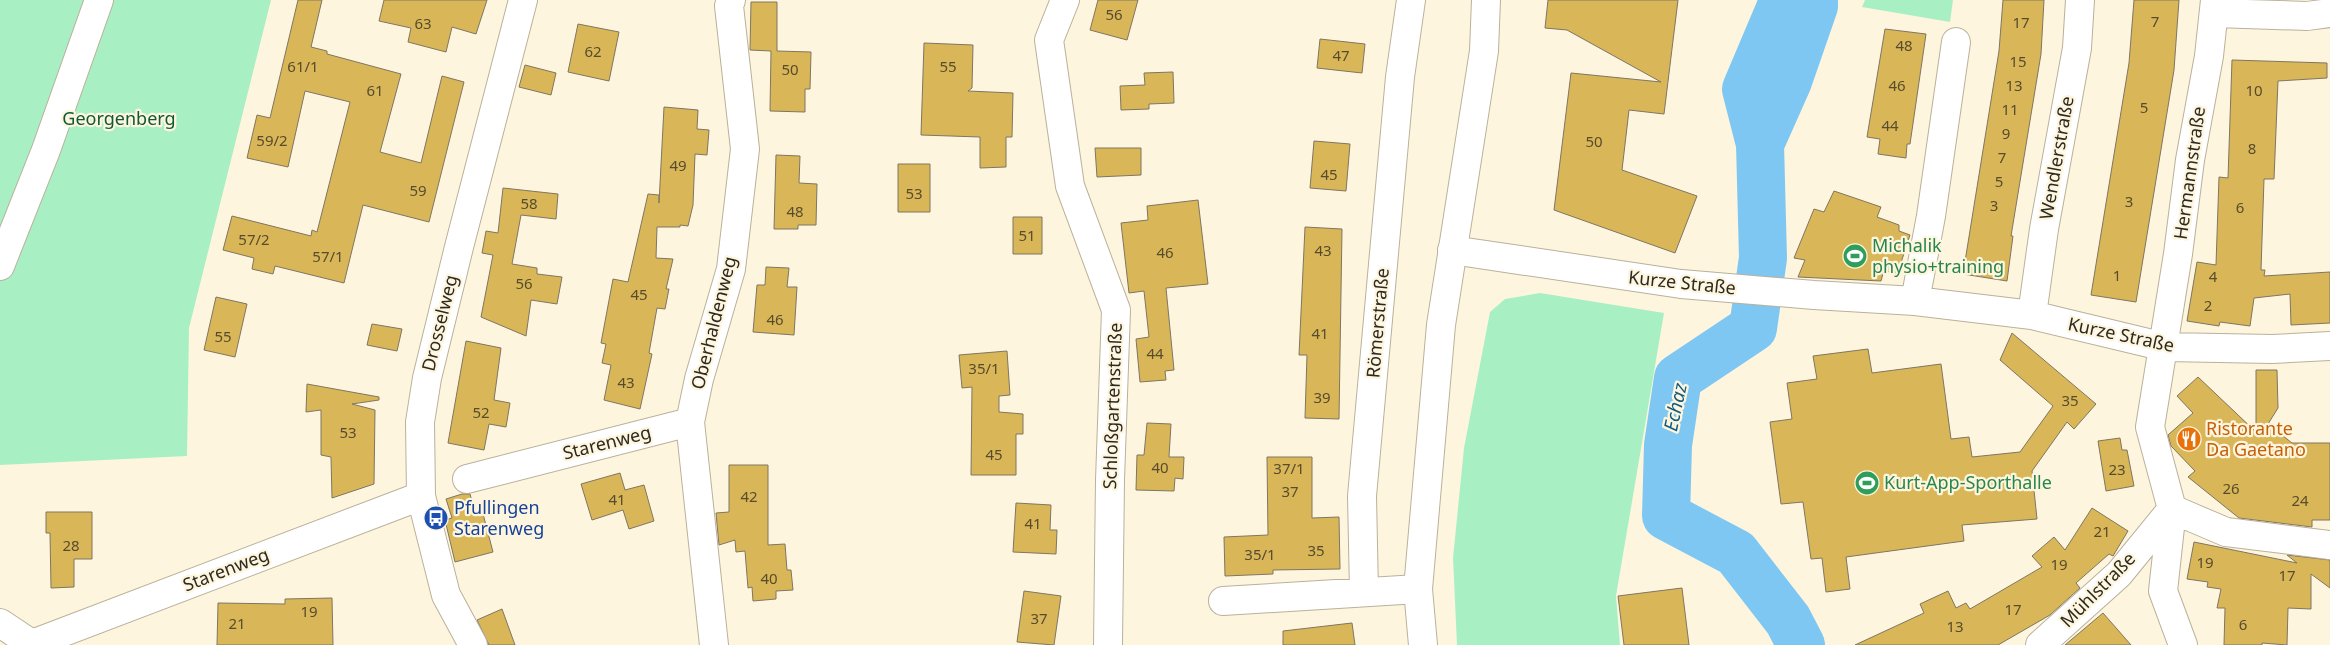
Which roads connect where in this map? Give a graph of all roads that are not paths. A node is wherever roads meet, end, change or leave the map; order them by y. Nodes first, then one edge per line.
1 (99, 0) edge
2 (523, 0) edge
3 (730, 0) edge
4 (1065, 0) edge
5 (1411, 0) edge
6 (1486, 0) edge
7 (2080, 0) edge
8 (2215, 6) edge
9 (2330, 13) edge
10 (1956, 42) dead end
11 (1452, 250) junction
12 (0, 266) edge
13 (1914, 301) junction
14 (2032, 315) junction
15 (2330, 346) edge
16 (2165, 347) junction
17 (690, 422) junction
18 (467, 479) dead end
19 (421, 496) junction
20 (2172, 509) junction
21 (2330, 545) edge
22 (1418, 589) junction
23 (1364, 592) junction
24 (1223, 601) dead end
25 (0, 623) edge
26 (32, 645) edge
27 (473, 645) edge
28 (714, 645) edge
29 (1108, 645) edge
30 (1422, 645) edge
31 (2040, 645) edge
32 (2183, 645) edge

1 - 12 street
2 - 19 street, Drosselweg
3 - 17 street, Oberhaldenweg
4 - 29 street, Schloßgartenstraße
5 - 23 street, Römerstraße
6 - 11 street
7 - 14 street, Wendlerstraße
8 - 9 street
8 - 16 street, Hermannstraße
10 - 13 street
11 - 13 street, Kurze Straße
11 - 22 street
13 - 14 street, Kurze Straße
14 - 16 street, Kurze Straße
15 - 16 street, Kurze Straße
16 - 20 street, Hermannstraße
17 - 18 street, Starenweg
17 - 28 street, Oberhaldenweg
19 - 26 street, Starenweg
19 - 27 street, Drosselweg
20 - 21 street
20 - 31 street, Mühlstraße
20 - 32 street
22 - 23 street
22 - 30 street
23 - 24 street
25 - 26 street

